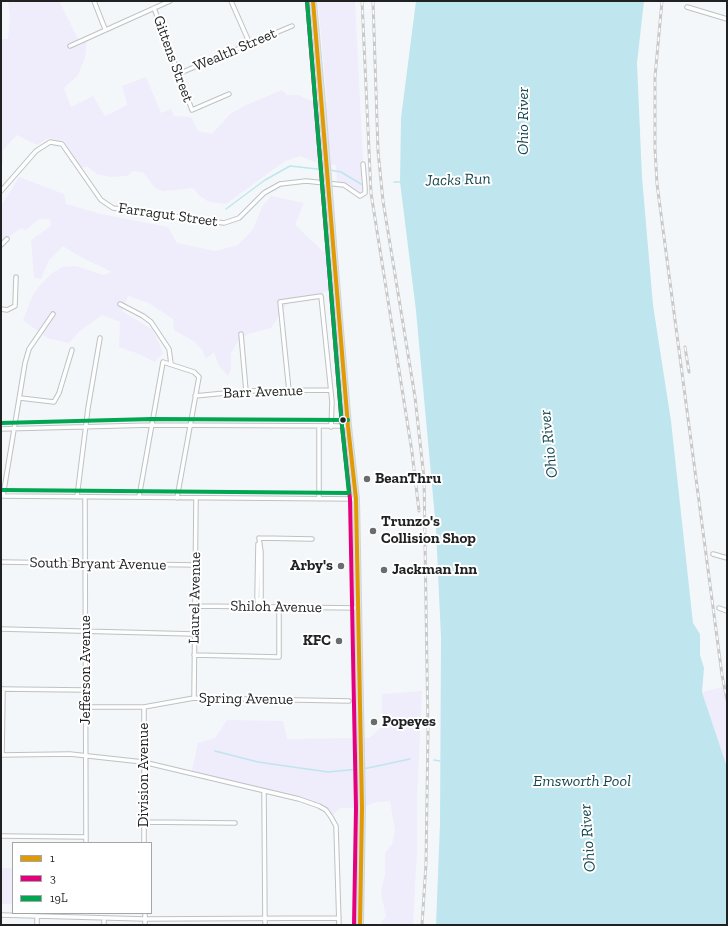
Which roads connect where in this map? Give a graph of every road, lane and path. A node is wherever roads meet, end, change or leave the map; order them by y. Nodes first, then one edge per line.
1 (94, 1) edge
2 (170, 1) edge
3 (231, 1) edge
4 (313, 1) edge
5 (687, 7) dead end
6 (154, 8) junction
7 (727, 19) edge
8 (292, 26) dead end
9 (106, 29) junction
10 (250, 44) junction
11 (70, 46) dead end
12 (178, 74) junction
13 (229, 94) dead end
14 (363, 164) dead end
15 (1, 191) edge
16 (7, 239) dead end
17 (1, 245) edge
18 (16, 277) dead end
19 (120, 304) dead end
20 (1, 309) edge
21 (53, 314) dead end
22 (241, 334) dead end
23 (100, 338) dead end
24 (72, 350) dead end
25 (171, 364) junction
26 (330, 390) junction
27 (246, 391) junction
28 (289, 391) junction
29 (195, 396) junction
30 (20, 398) junction
31 (152, 425) junction
32 (189, 426) junction
33 (348, 426) junction
34 (86, 427) junction
35 (319, 427) junction
36 (331, 427) junction
37 (1, 429) edge
38 (15, 429) junction
39 (2, 496) edge
40 (77, 497) junction
41 (85, 497) junction
42 (139, 497) junction
43 (177, 498) junction
44 (196, 498) junction
45 (356, 498) junction
46 (320, 499) junction
47 (312, 539) dead end
48 (713, 554) dead end
49 (727, 558) edge
50 (1, 562) edge
51 (86, 564) junction
52 (195, 565) junction
53 (195, 606) junction
54 (258, 606) junction
55 (279, 607) junction
56 (358, 608) junction
57 (719, 608) dead end
58 (727, 611) edge
59 (1, 629) edge
60 (86, 631) junction
61 (194, 634) junction
62 (194, 655) junction
63 (2, 689) edge
64 (85, 690) junction
65 (194, 698) junction
66 (349, 701) dead end
67 (85, 706) junction
68 (144, 708) junction
69 (1, 755) edge
70 (86, 756) junction
71 (144, 762) junction
72 (264, 791) junction
73 (144, 822) junction
74 (235, 824) dead end
75 (1, 836) edge
76 (86, 837) junction
77 (86, 842) edge
78 (144, 842) edge
79 (86, 914) edge
80 (145, 914) edge
81 (1, 915) edge
82 (37, 916) junction
83 (87, 918) junction
84 (104, 918) junction
85 (265, 918) junction
86 (339, 918) junction
87 (145, 919) junction
88 (37, 925) edge
89 (104, 925) edge
90 (145, 925) edge
91 (266, 925) edge
92 (339, 925) edge
93 (360, 925) edge

1 - 9 street
2 - 6 street
3 - 10 street
4 - 33 highway, bridge
5 - 7 street
6 - 9 street
6 - 12 street, Gittens Street
8 - 10 street, Wealth Street
9 - 11 street
10 - 12 street, Wealth Street
12 - 13 street, Gittens Street
14 - 15 street, Farragut Street
16 - 17 street
18 - 20 street
19 - 25 street
21 - 30 street
22 - 27 street
23 - 34 street
24 - 30 street
25 - 29 street
25 - 31 street
26 - 28 street, Barr Avenue
26 - 28 street
26 - 36 street
27 - 28 street, Barr Avenue
27 - 29 street, Barr Avenue
29 - 32 street
30 - 38 street
31 - 32 street
31 - 34 street
31 - 42 street
32 - 35 street
32 - 43 street
33 - 36 street
33 - 45 highway
34 - 38 street
34 - 40 street
35 - 36 street
35 - 46 street
37 - 38 street
38 - 39 street
39 - 40 street
40 - 41 street
41 - 42 street
41 - 51 street, Jefferson Avenue
42 - 43 street
43 - 44 street
44 - 46 street
44 - 52 street, Laurel Avenue
45 - 46 street
45 - 56 highway
47 - 54 street
48 - 49 street
50 - 51 street, South Bryant Avenue
51 - 52 street, South Bryant Avenue
51 - 60 street, Jefferson Avenue
52 - 53 street, Laurel Avenue
53 - 54 street, Shiloh Avenue
53 - 61 street, Laurel Avenue
54 - 55 street, Shiloh Avenue
55 - 56 street, Shiloh Avenue
55 - 62 street
56 - 93 highway
57 - 58 street
59 - 60 street
60 - 61 street
60 - 64 street, Jefferson Avenue
61 - 62 street, Laurel Avenue
62 - 65 street, Laurel Avenue
63 - 64 street
63 - 69 street
64 - 67 street, Jefferson Avenue
65 - 66 street, Spring Avenue
65 - 68 street, Spring Avenue
67 - 68 street, Spring Avenue
67 - 70 street, Jefferson Avenue
68 - 71 street, Division Avenue
69 - 70 street
70 - 71 street
70 - 76 street, Jefferson Avenue
71 - 72 street
71 - 73 street, Division Avenue
72 - 85 street
72 - 86 street
73 - 74 street
73 - 78 street, Division Avenue
75 - 76 street
76 - 77 street, Jefferson Avenue
79 - 83 street
80 - 87 street
81 - 82 street
82 - 83 street
82 - 88 street
83 - 84 street
84 - 87 street
84 - 89 street
85 - 86 street
85 - 87 street
85 - 91 street
86 - 92 street
87 - 90 street

